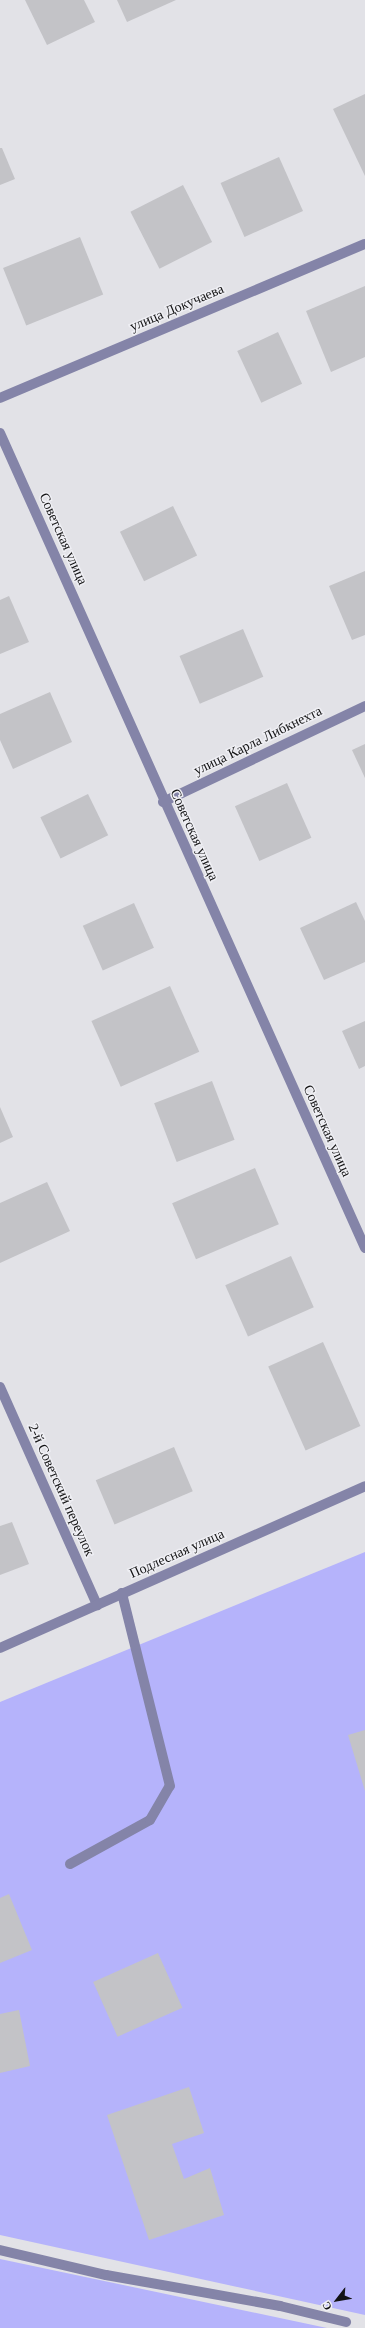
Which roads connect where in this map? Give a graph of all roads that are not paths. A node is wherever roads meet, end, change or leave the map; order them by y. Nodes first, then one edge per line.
1 (365, 244) edge
2 (0, 398) edge
3 (0, 433) edge
4 (365, 706) edge
5 (164, 802) junction
6 (365, 1248) edge
7 (0, 1387) edge
8 (365, 1486) edge
9 (122, 1593) junction
10 (97, 1605) junction
11 (0, 1648) edge
12 (70, 1864) dead end
13 (0, 2250) edge
14 (346, 2322) dead end

1 - 2 street, улица Докучаева
3 - 5 street, Советская улица
4 - 5 street, улица Карла Либкнехта
5 - 6 street, Советская улица
7 - 10 street, 2-й Советский переулок
8 - 9 street, Подлесная улица
9 - 10 street, Подлесная улица
9 - 12 street
10 - 11 street, Подлесная улица
13 - 14 street

